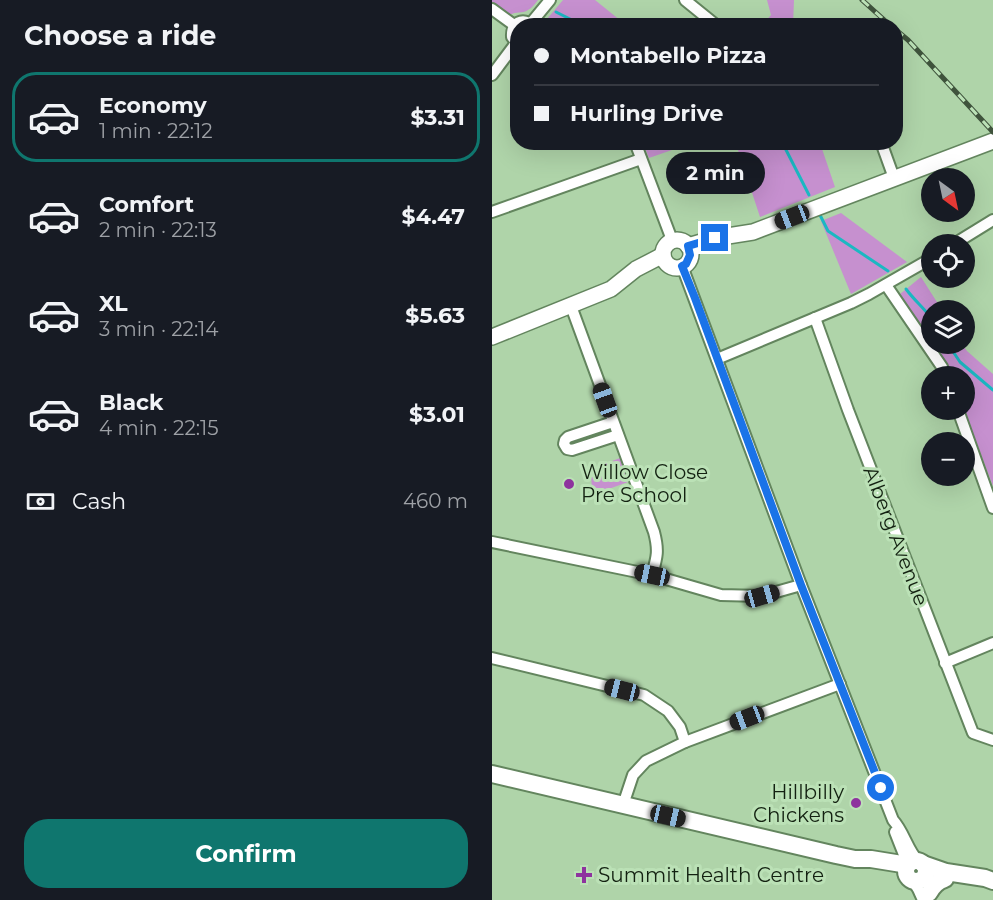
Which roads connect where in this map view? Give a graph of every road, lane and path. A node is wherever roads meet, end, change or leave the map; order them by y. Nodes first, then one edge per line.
1 (685, 0) edge
2 (549, 1) edge
3 (492, 9) edge
4 (536, 18) edge
5 (707, 18) edge
6 (510, 22) edge
7 (510, 52) edge
8 (492, 75) edge
9 (993, 141) edge
10 (638, 150) edge
11 (884, 150) edge
12 (641, 159) junction
13 (894, 178) junction
14 (492, 212) edge
15 (993, 220) edge
16 (970, 234) edge
17 (672, 240) junction
18 (688, 246) junction
19 (663, 255) junction
20 (921, 264) edge
21 (682, 266) junction
22 (886, 285) junction
23 (571, 306) junction
24 (815, 318) junction
25 (492, 337) edge
26 (717, 358) junction
27 (941, 366) edge
28 (962, 420) edge
29 (613, 422) junction
30 (618, 435) junction
31 (993, 508) edge
32 (492, 542) edge
33 (652, 575) junction
34 (801, 585) junction
35 (993, 643) edge
36 (492, 658) edge
37 (945, 663) junction
38 (840, 684) junction
39 (993, 740) edge
40 (685, 742) junction
41 (492, 774) edge
42 (623, 805) junction
43 (893, 820) junction
44 (915, 875) edge
45 (993, 882) edge

1 - 5 street
2 - 4 street
3 - 6 street
7 - 8 street
9 - 13 street
10 - 12 street
11 - 13 street
12 - 14 street
12 - 17 street
13 - 18 street
15 - 16 street
17 - 18 street
17 - 19 street
18 - 21 street
19 - 21 street
19 - 23 street
20 - 22 street
21 - 26 street
22 - 24 street
22 - 27 street
23 - 25 street
23 - 29 street
24 - 26 street
24 - 37 street, Alberg Avenue
26 - 34 street
28 - 31 street
29 - 30 street
29 - 30 street
30 - 33 street
32 - 33 street
33 - 34 street
34 - 38 street
35 - 37 street
36 - 40 street
37 - 39 street, Alberg Avenue
38 - 40 street
38 - 43 street
40 - 42 street
41 - 42 main road
42 - 44 main road
43 - 44 street
43 - 44 street
44 - 45 main road
44 - 45 main road

